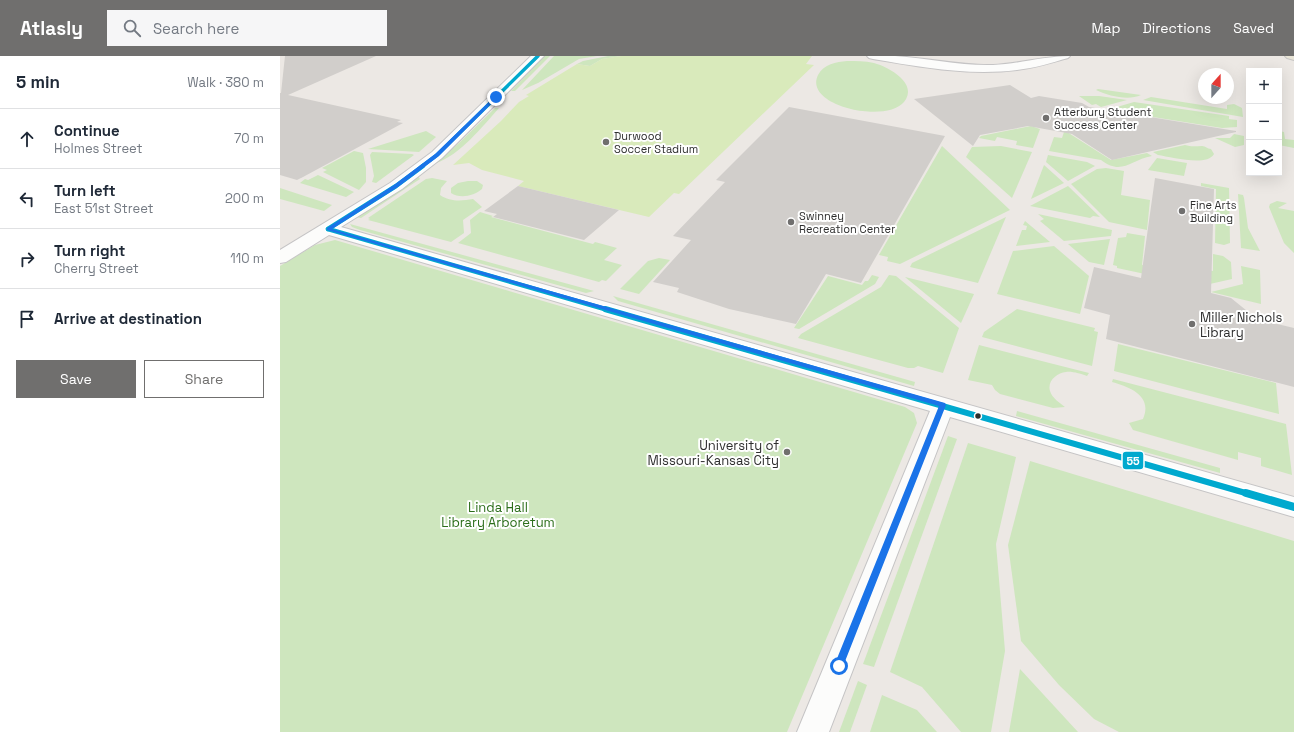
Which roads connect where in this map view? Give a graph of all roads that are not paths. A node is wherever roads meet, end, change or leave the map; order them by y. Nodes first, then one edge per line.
1 (538, 56) edge
2 (1064, 56) edge
3 (1291, 56) edge
4 (877, 57) edge
5 (1294, 57) edge
6 (328, 229) junction
7 (280, 258) edge
8 (943, 405) junction
9 (1294, 507) edge
10 (812, 732) edge

1 - 6 street
2 - 4 street
3 - 5 main road
6 - 7 street
6 - 8 street
8 - 9 street
8 - 10 street

